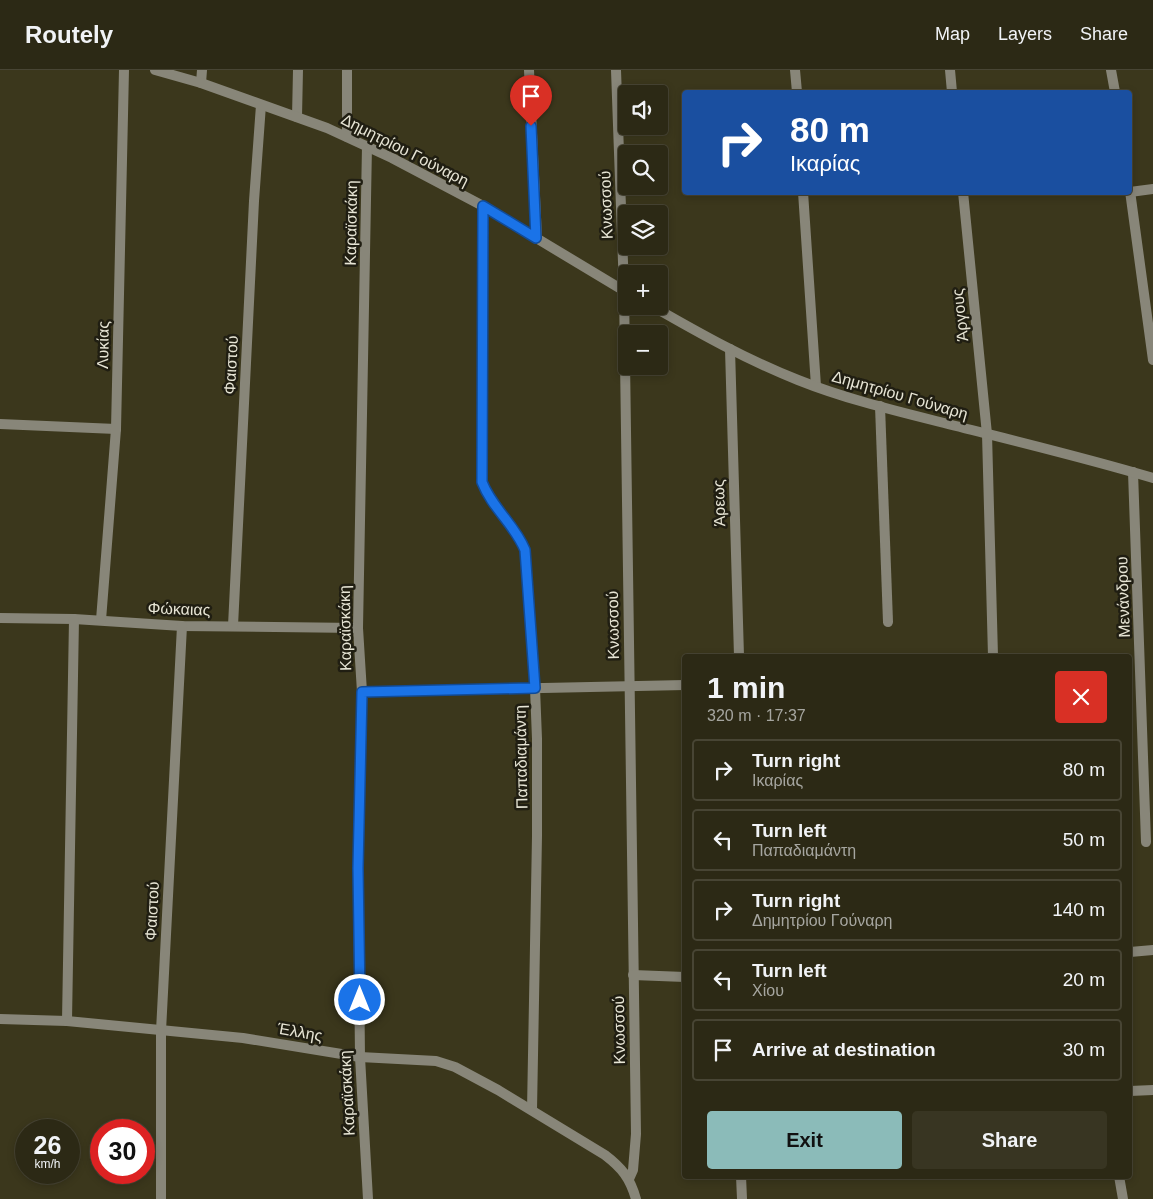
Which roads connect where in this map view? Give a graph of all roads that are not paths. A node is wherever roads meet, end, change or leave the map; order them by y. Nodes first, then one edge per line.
1 (124, 70) edge
2 (155, 70) edge
3 (202, 70) edge
4 (298, 70) edge
5 (347, 70) edge
6 (529, 70) edge
7 (616, 70) edge
8 (795, 70) edge
9 (950, 70) edge
10 (1111, 70) edge
11 (201, 83) junction
12 (797, 90) edge
13 (952, 90) edge
14 (1115, 90) edge
15 (261, 105) junction
16 (298, 117) junction
17 (346, 137) junction
18 (367, 146) junction
19 (1153, 189) edge
20 (1132, 192) edge
21 (803, 195) edge
22 (963, 195) edge
23 (1130, 195) edge
24 (483, 206) junction
25 (536, 238) junction
26 (624, 265) edge
27 (618, 287) edge
28 (625, 315) edge
29 (668, 315) edge
30 (730, 349) junction
31 (1153, 360) edge
32 (816, 386) junction
33 (880, 406) junction
34 (0, 424) edge
35 (116, 429) junction
36 (987, 434) junction
37 (1133, 472) junction
38 (1153, 478) edge
39 (0, 618) edge
40 (74, 619) junction
41 (101, 620) junction
42 (888, 622) dead end
43 (182, 626) junction
44 (232, 626) junction
45 (358, 628) junction
46 (739, 654) edge
47 (993, 654) edge
48 (682, 685) edge
49 (629, 686) junction
50 (535, 688) junction
51 (362, 692) junction
52 (1146, 842) dead end
53 (1153, 950) edge
54 (1132, 952) edge
55 (633, 974) junction
56 (682, 977) edge
57 (0, 1019) edge
58 (67, 1021) junction
59 (161, 1031) junction
60 (360, 1057) junction
61 (1153, 1090) edge
62 (1132, 1091) edge
63 (532, 1110) junction
64 (629, 1179) junction
65 (741, 1179) edge
66 (1120, 1179) edge
67 (161, 1199) edge
68 (368, 1199) edge
69 (636, 1199) edge
70 (742, 1199) edge
71 (1124, 1199) edge

1 - 35 street, Λυκίας
2 - 11 street, Δημητρίου Γούναρη
3 - 11 street
4 - 16 street
5 - 17 street
6 - 25 street
7 - 26 street, Κνωσσού
8 - 12 street
9 - 13 street
10 - 14 street
11 - 15 street, Δημητρίου Γούναρη
15 - 16 street, Δημητρίου Γούναρη
15 - 44 street, Φαιστού
16 - 17 street, Δημητρίου Γούναρη
17 - 18 street, Δημητρίου Γούναρη
18 - 24 street, Δημητρίου Γούναρη
18 - 45 street, Καραϊσκάκη
19 - 20 street
21 - 32 street
22 - 36 street, Άργους
23 - 31 street
24 - 25 street, Δημητρίου Γούναρη
24 - 50 street, Παπαδιαμάντη
25 - 27 street, Δημητρίου Γούναρη
28 - 49 street, Κνωσσού
29 - 30 street, Δημητρίου Γούναρη
30 - 32 street, Δημητρίου Γούναρη
30 - 46 street, Άρεως
32 - 33 street, Δημητρίου Γούναρη
33 - 36 street, Δημητρίου Γούναρη
33 - 42 street
34 - 35 street
35 - 41 street, Λυκίας
36 - 37 street, Δημητρίου Γούναρη
36 - 47 street, Άργους
37 - 38 street, Δημητρίου Γούναρη
37 - 52 street, Μενάνδρου
39 - 40 street, Φώκαιας
40 - 41 street, Φώκαιας
40 - 58 street
41 - 43 street, Φώκαιας
43 - 44 street, Φώκαιας
43 - 59 street, Φαιστού
44 - 45 street, Φώκαιας
45 - 51 street, Καραϊσκάκη
48 - 49 street
49 - 50 street
49 - 55 street, Κνωσσού
50 - 51 street
50 - 63 street, Παπαδιαμάντη
51 - 60 street, Καραϊσκάκη
53 - 54 street
55 - 56 street
55 - 64 street, Κνωσσού
57 - 58 street, Έλλης
58 - 59 street, Έλλης
59 - 60 street, Έλλης
59 - 67 street, Φαιστού
60 - 63 street, Έλλης
60 - 68 street, Καραϊσκάκη
61 - 62 street
63 - 64 street, Έλλης
64 - 69 street, Έλλης
65 - 70 street
66 - 71 street

